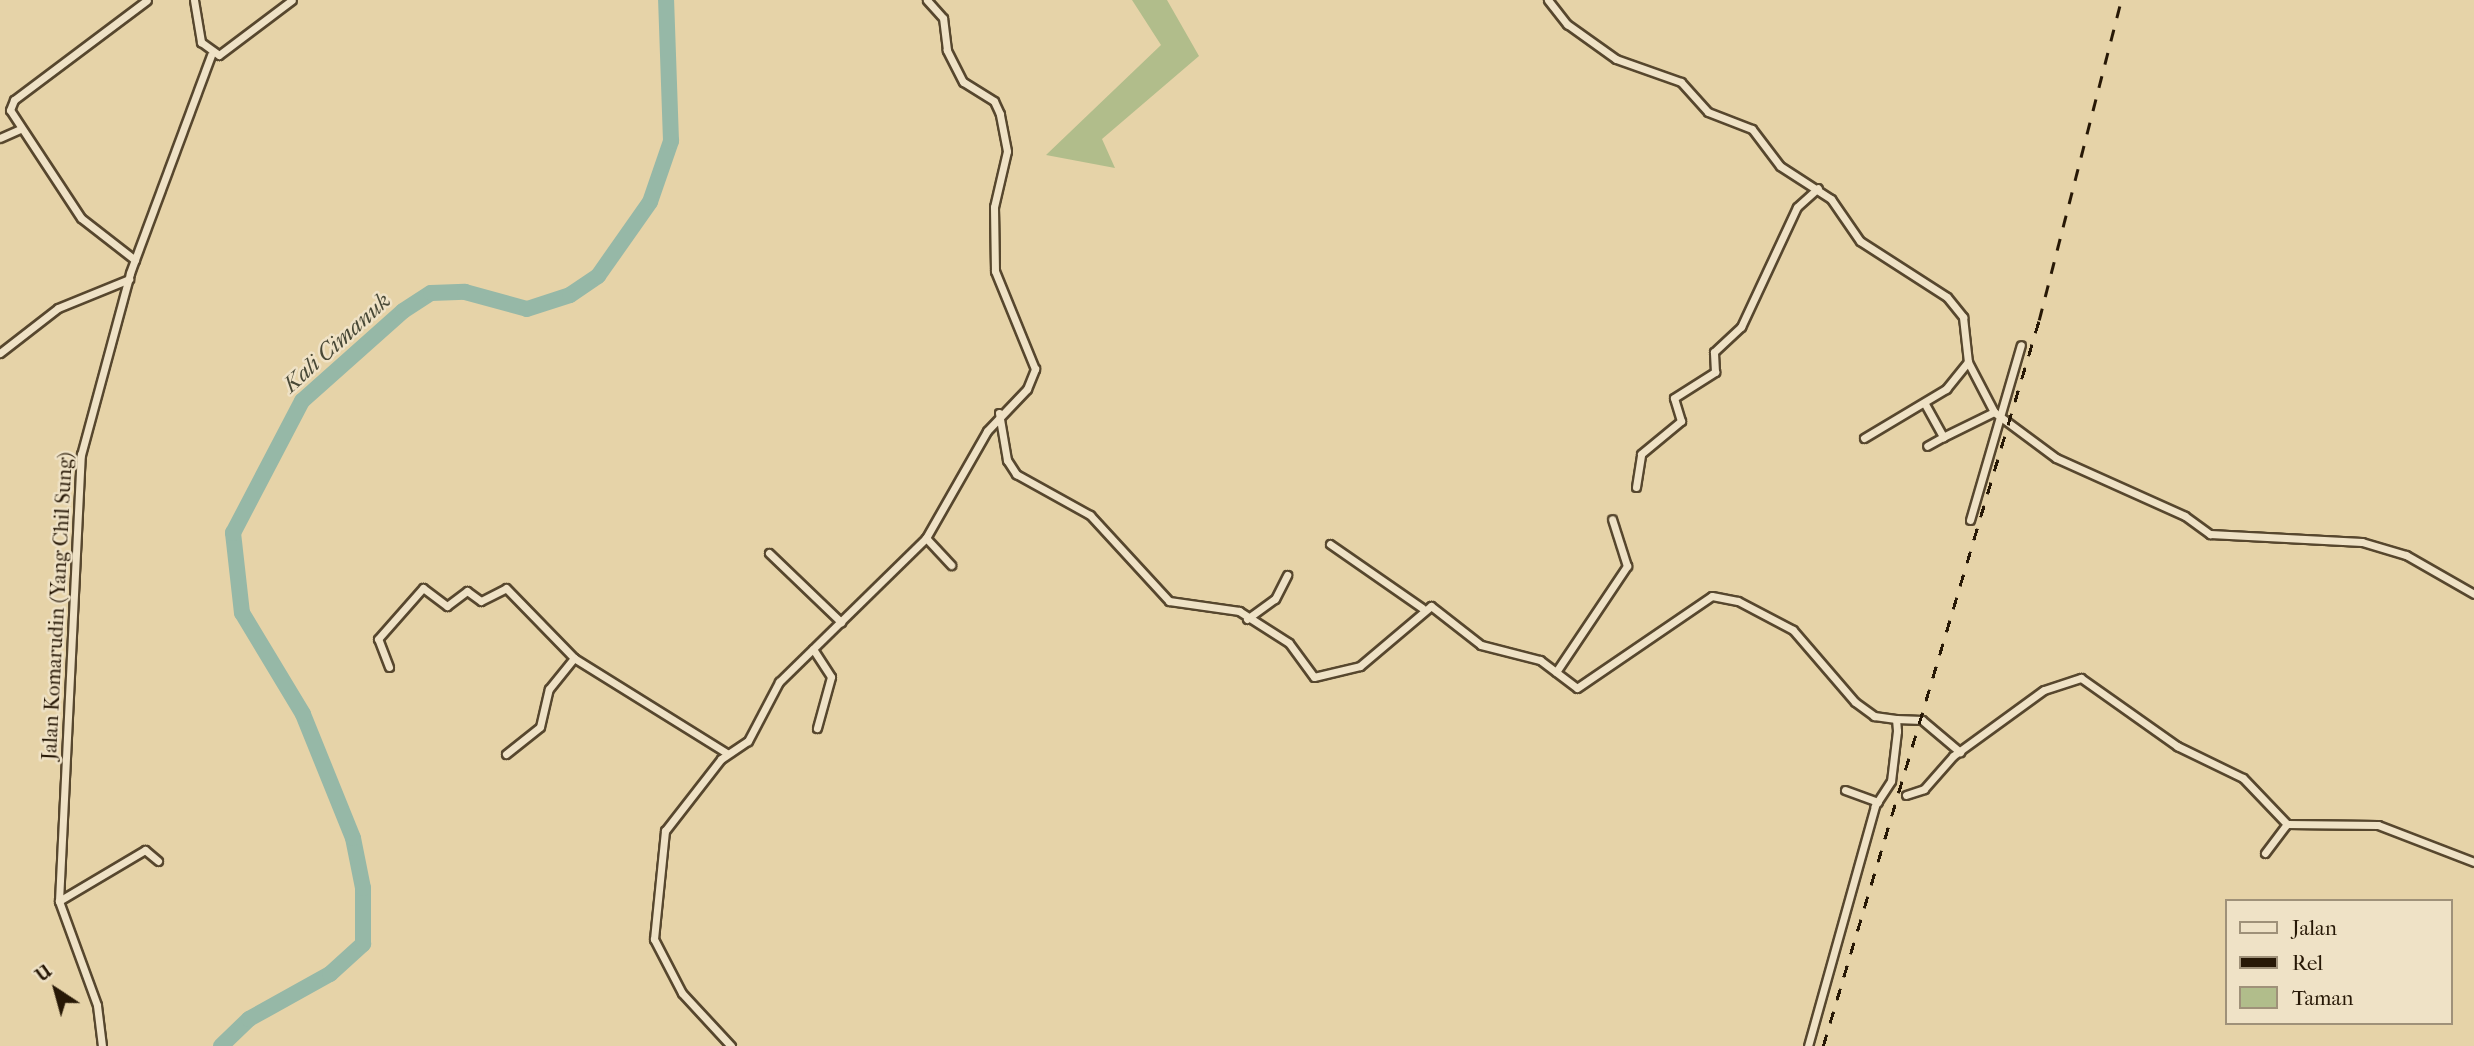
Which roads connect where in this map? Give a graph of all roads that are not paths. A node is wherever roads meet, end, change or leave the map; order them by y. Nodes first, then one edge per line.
1 (147, 0) edge
2 (194, 0) edge
3 (292, 0) edge
4 (927, 0) edge
5 (1548, 0) edge
6 (211, 55) junction
7 (20, 129) junction
8 (0, 138) edge
9 (1818, 188) junction
10 (135, 262) junction
11 (130, 276) junction
12 (2021, 345) dead end
13 (0, 353) edge
14 (1968, 362) junction
15 (1925, 404) junction
16 (999, 413) junction
17 (1996, 415) junction
18 (1943, 437) junction
19 (1864, 439) dead end
20 (1927, 446) dead end
21 (1636, 487) dead end
22 (1612, 519) dead end
23 (1970, 520) dead end
24 (926, 538) junction
25 (1330, 544) dead end
26 (769, 553) dead end
27 (951, 565) dead end
28 (1287, 575) dead end
29 (2474, 594) edge
30 (1422, 608) junction
31 (1247, 619) junction
32 (841, 622) junction
33 (813, 649) junction
34 (574, 658) junction
35 (389, 667) dead end
36 (1556, 671) junction
37 (1896, 719) junction
38 (817, 728) dead end
39 (1960, 752) junction
40 (506, 754) dead end
41 (728, 754) junction
42 (1846, 790) dead end
43 (1906, 795) dead end
44 (1878, 802) junction
45 (2287, 824) junction
46 (2265, 853) dead end
47 (158, 860) dead end
48 (2474, 862) edge
49 (59, 901) junction
50 (102, 1046) edge
51 (731, 1046) edge
52 (1808, 1046) edge

1 - 7 street
2 - 6 street
3 - 6 street
4 - 16 street
5 - 9 street
6 - 10 street, Jalan Komarudin (Yang Chil Sung)
7 - 8 street
7 - 10 street
9 - 14 street
9 - 21 street
10 - 11 street, Jalan Komarudin (Yang Chil Sung)
11 - 13 street
11 - 49 street, Jalan Komarudin (Yang Chil Sung)
12 - 17 street
14 - 15 street
14 - 17 street
15 - 18 street
15 - 19 street
16 - 24 street
16 - 31 street
17 - 18 street
17 - 23 street
17 - 29 street
18 - 20 street
22 - 36 street
24 - 27 street
24 - 32 street
25 - 30 street
26 - 32 street
28 - 31 street
30 - 31 street
30 - 36 street
32 - 33 street
33 - 38 street
33 - 41 street
34 - 35 street
34 - 40 street
34 - 41 street
36 - 37 street
37 - 39 street
37 - 44 street
39 - 43 street
39 - 45 street
41 - 51 street
42 - 44 street
44 - 52 street
45 - 46 street
45 - 48 street
47 - 49 street
49 - 50 street, Jalan Komarudin (Yang Chil Sung)

